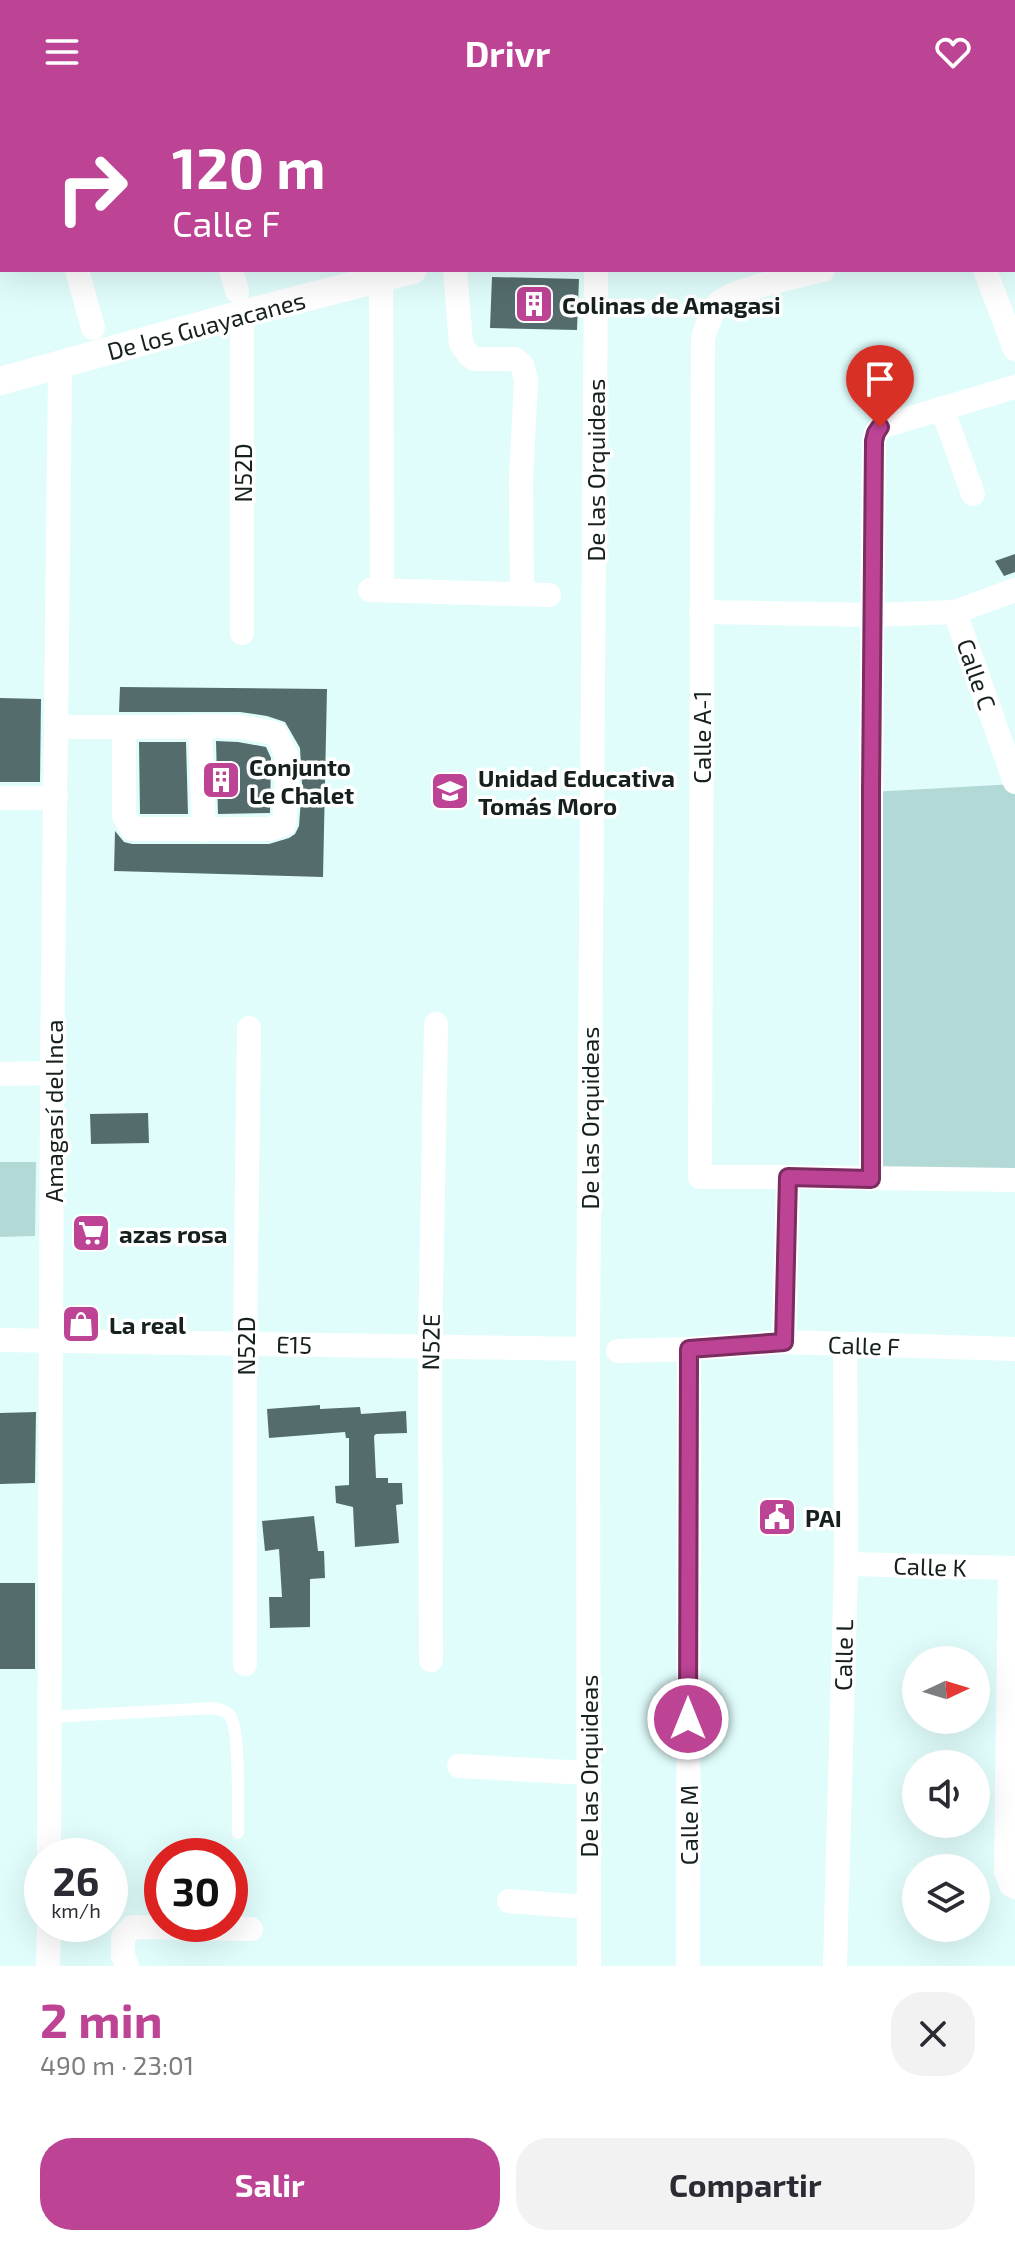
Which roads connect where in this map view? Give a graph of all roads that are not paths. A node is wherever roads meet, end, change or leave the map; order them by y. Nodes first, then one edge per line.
1 (78, 272) edge
2 (402, 272) edge
3 (455, 272) edge
4 (596, 272) edge
5 (816, 272) edge
6 (986, 272) edge
7 (358, 280) edge
8 (237, 292) edge
9 (93, 328) dead end
10 (1015, 349) edge
11 (60, 366) junction
12 (0, 381) edge
13 (1015, 387) edge
14 (942, 408) junction
15 (973, 494) dead end
16 (1015, 590) edge
17 (522, 594) junction
18 (549, 595) dead end
19 (701, 612) junction
20 (955, 612) junction
21 (874, 615) junction
22 (242, 633) dead end
23 (200, 726) junction
24 (56, 727) junction
25 (124, 727) junction
26 (1012, 767) edge
27 (0, 798) edge
28 (56, 798) junction
29 (204, 830) junction
30 (436, 1024) dead end
31 (249, 1028) dead end
32 (52, 1073) junction
33 (0, 1074) edge
34 (788, 1177) junction
35 (871, 1179) junction
36 (1015, 1180) edge
37 (0, 1340) edge
38 (52, 1341) junction
39 (784, 1342) junction
40 (245, 1343) junction
41 (845, 1345) junction
42 (430, 1347) junction
43 (588, 1349) junction
44 (689, 1349) junction
45 (1015, 1349) edge
46 (618, 1351) dead end
47 (846, 1564) junction
48 (1013, 1568) edge
49 (431, 1660) dead end
50 (245, 1664) dead end
51 (50, 1717) junction
52 (1011, 1731) edge
53 (459, 1766) dead end
54 (588, 1773) junction
55 (238, 1833) dead end
56 (49, 1838) edge
57 (1015, 1887) edge
58 (509, 1901) dead end
59 (589, 1905) junction
60 (251, 1929) dead end
61 (49, 1942) edge
62 (48, 1966) edge
63 (127, 1966) edge
64 (589, 1966) edge
65 (688, 1966) edge
66 (835, 1966) edge

1 - 9 street
2 - 7 street, De los Guayacanes
3 - 17 street
4 - 43 street, De las Orquideas
5 - 19 street, Calle A-1
6 - 10 street
7 - 8 street, De los Guayacanes
7 - 17 street
8 - 11 street, De los Guayacanes
8 - 22 street, N52D
11 - 12 street, De los Guayacanes
11 - 24 street, Amagasí del Inca
13 - 14 street
14 - 15 street
14 - 21 street
16 - 20 street
17 - 18 street
19 - 21 street
19 - 34 street, Calle A-1
20 - 21 street
20 - 26 street, Calle C
21 - 35 street
23 - 25 street
23 - 29 street
23 - 29 street
24 - 25 street
24 - 28 street, Amagasí del Inca
25 - 29 street
27 - 28 street
28 - 32 street, Amagasí del Inca
30 - 42 street, N52E
31 - 40 street, N52D
32 - 33 street
32 - 38 street, Amagasí del Inca
34 - 35 street
34 - 39 street
35 - 36 street
37 - 38 street, E15
38 - 40 street, E15
38 - 51 street, Amagasí del Inca
39 - 41 street, Calle F
39 - 44 street, Calle F
40 - 42 street, E15
40 - 50 street, N52D
41 - 45 street, Calle F
41 - 47 street, Calle L
42 - 43 street, E15
42 - 49 street, N52E
43 - 54 street, De las Orquideas
44 - 46 street, Calle F
44 - 65 street, Calle M
47 - 48 street, Calle K
47 - 66 street, Calle L
48 - 52 street
51 - 55 lane
51 - 56 street, Amagasí del Inca
52 - 57 street
53 - 54 street
54 - 59 street, De las Orquideas
58 - 59 street
59 - 64 street, De las Orquideas
60 - 63 street
61 - 62 street

